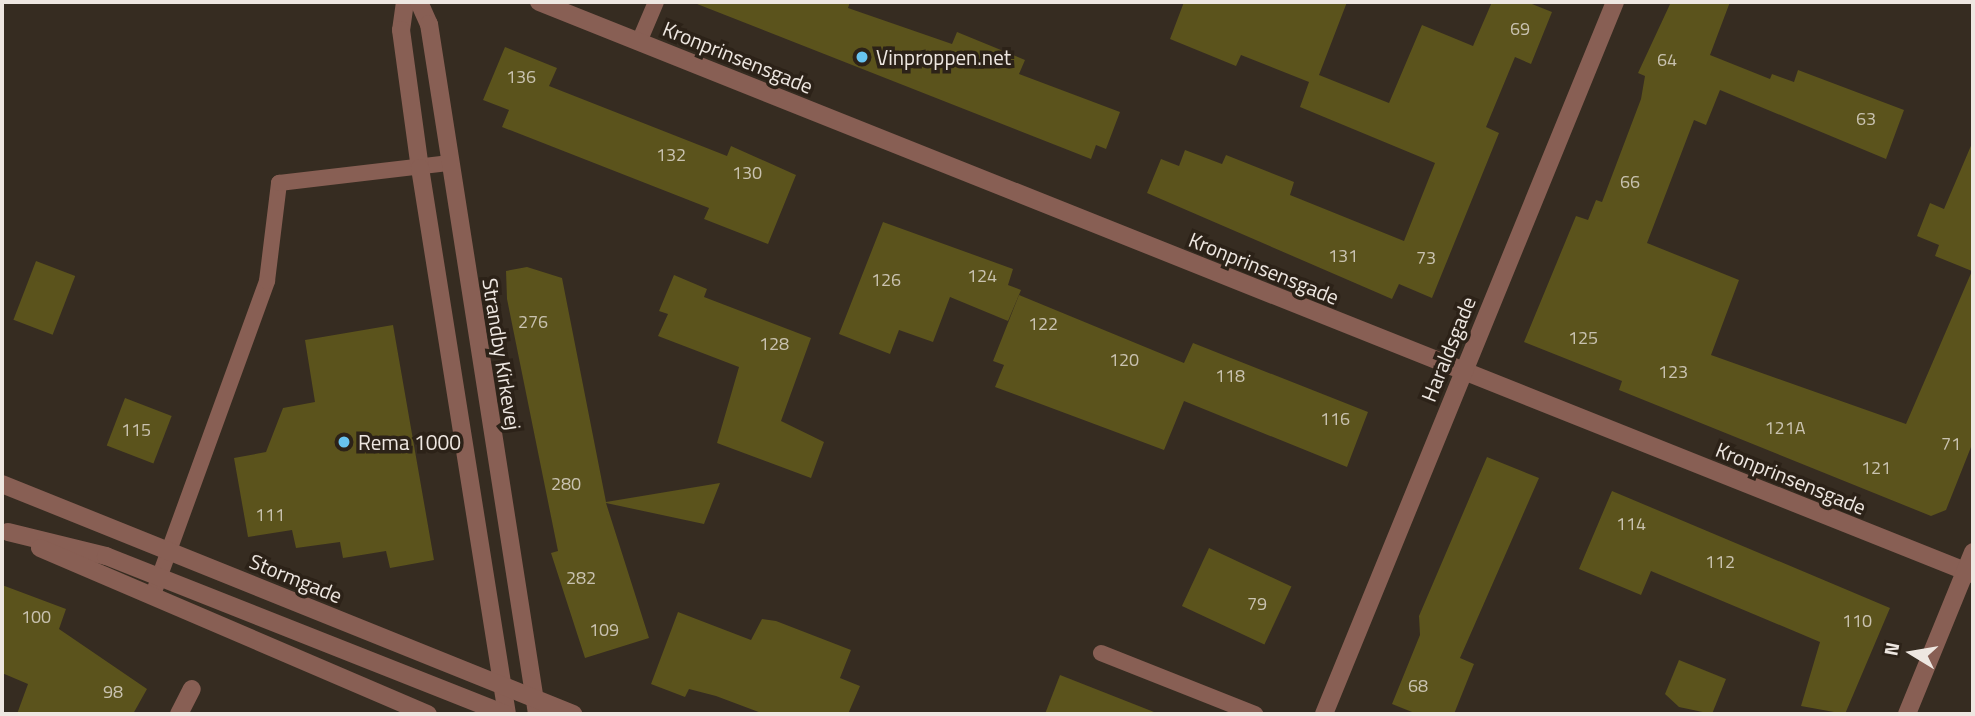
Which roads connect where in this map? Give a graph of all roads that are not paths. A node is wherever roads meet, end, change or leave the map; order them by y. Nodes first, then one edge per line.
1 (405, 2) edge
2 (419, 2) edge
3 (539, 2) edge
4 (656, 2) edge
5 (1615, 2) edge
6 (639, 42) junction
7 (448, 163) junction
8 (420, 168) junction
9 (1463, 373) junction
10 (2, 484) edge
11 (5, 531) edge
12 (171, 552) junction
13 (1973, 552) edge
14 (1969, 573) edge
15 (160, 578) junction
16 (150, 599) junction
17 (1101, 653) dead end
18 (503, 686) junction
19 (192, 689) dead end
20 (535, 706) edge
21 (179, 714) edge
22 (428, 714) edge
23 (506, 714) edge
24 (523, 714) edge
25 (573, 714) edge
26 (1255, 714) edge
27 (1324, 714) edge
28 (1907, 714) edge

1 - 8 street
2 - 7 street, Strandby Kirkevej
3 - 6 street, Kronprinsensgade
4 - 6 lane
5 - 9 street, Haraldsgade
6 - 9 street, Kronprinsensgade
7 - 8 lane
7 - 20 street, Strandby Kirkevej
8 - 12 lane
8 - 18 street
9 - 14 street, Kronprinsensgade
9 - 27 street, Haraldsgade
10 - 12 street, Stormgade
11 - 15 street
11 - 16 street
12 - 15 lane
12 - 18 street, Stormgade
13 - 14 street
14 - 28 street
15 - 16 lane
15 - 23 street
16 - 22 street
17 - 26 lane
18 - 20 street, Stormgade
18 - 23 street
19 - 21 street
20 - 24 street
20 - 25 street, Stormgade

